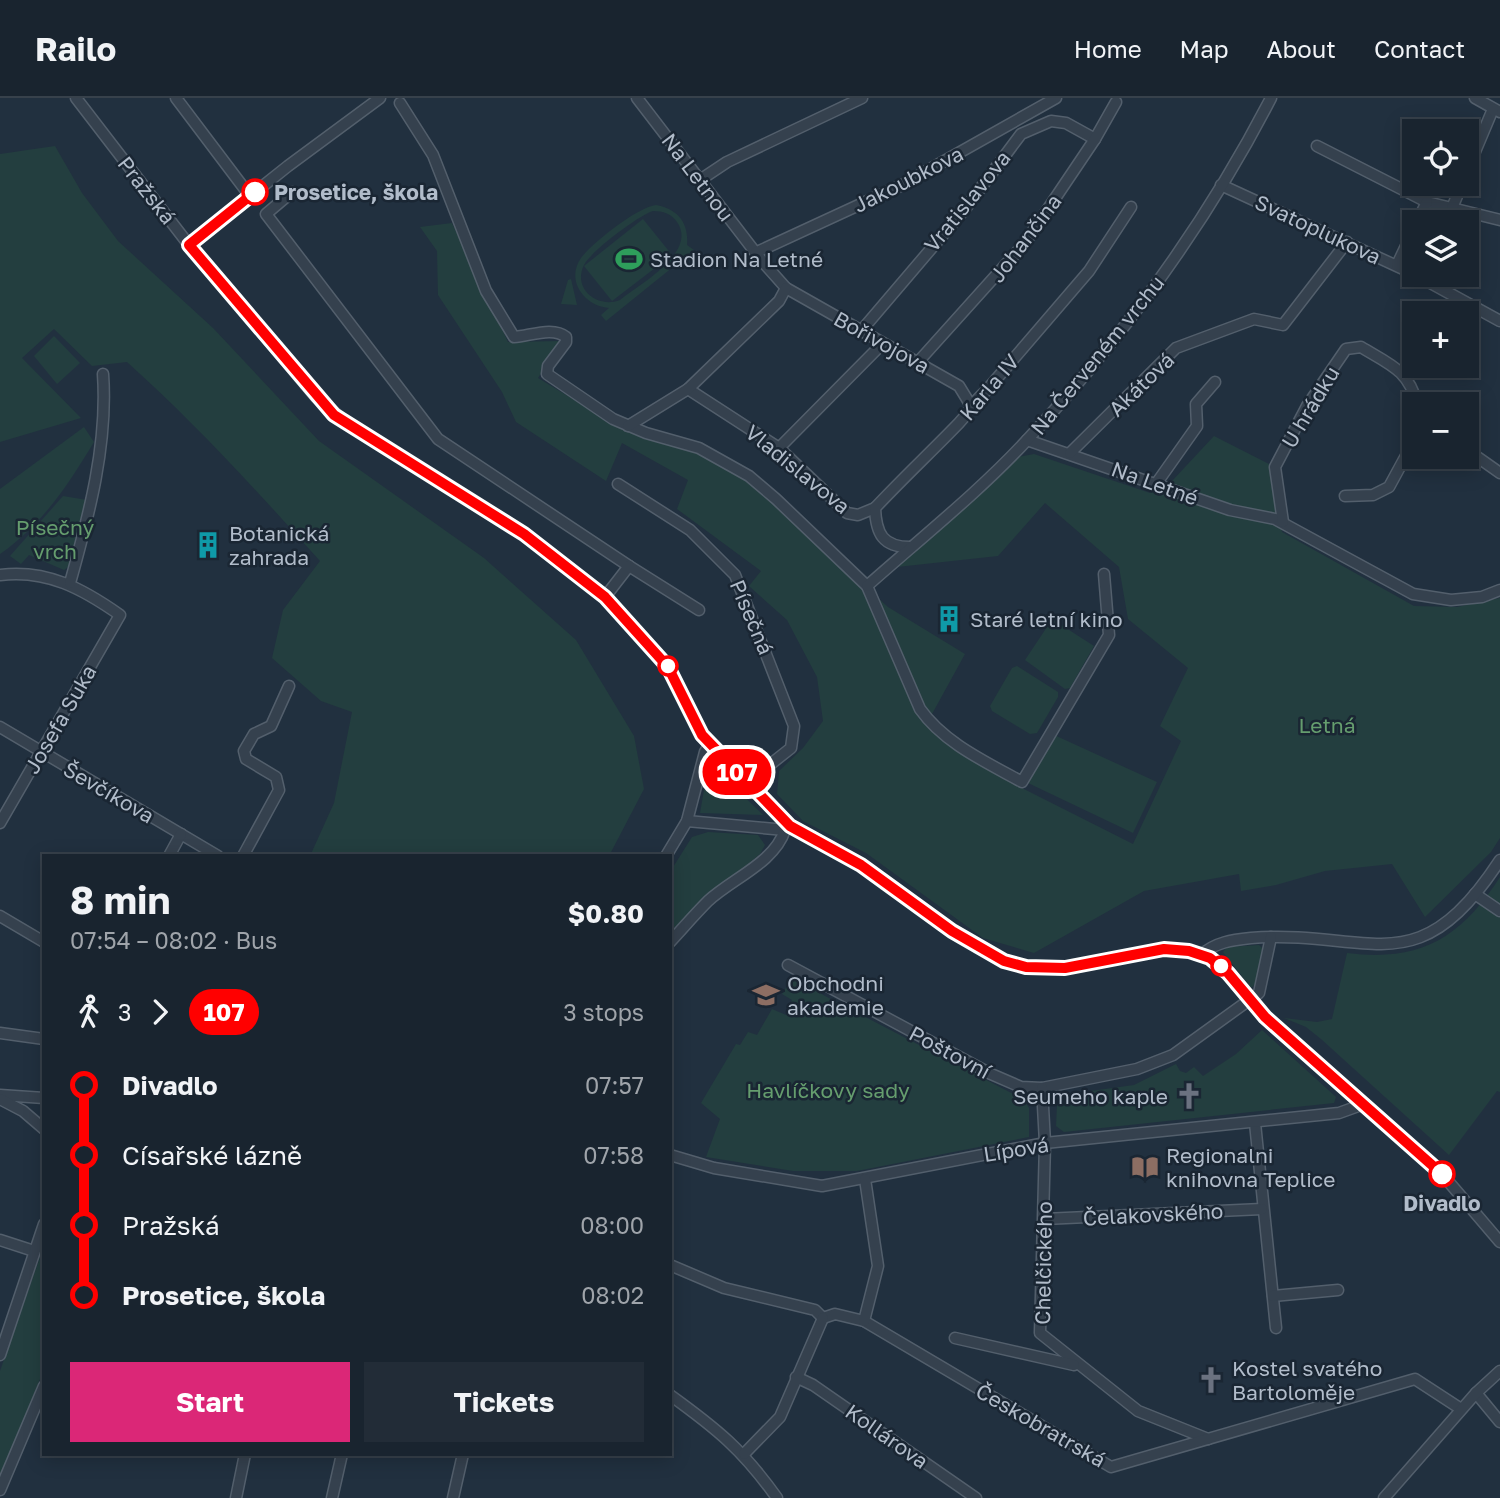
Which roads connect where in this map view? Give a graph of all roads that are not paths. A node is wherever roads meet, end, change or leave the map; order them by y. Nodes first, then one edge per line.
1 (76, 98) edge
2 (176, 98) edge
3 (380, 98) edge
4 (637, 98) edge
5 (862, 98) edge
6 (1056, 98) edge
7 (1271, 98) edge
8 (1475, 98) edge
9 (1116, 102) dead end
10 (400, 103) dead end
11 (1496, 111) edge
12 (1095, 139) junction
13 (1317, 146) dead end
14 (1479, 146) edge
15 (700, 180) junction
16 (1221, 185) junction
17 (292, 192) dead end
18 (250, 196) junction
19 (1457, 196) edge
20 (1427, 202) junction
21 (1131, 206) dead end
22 (1452, 208) junction
23 (1423, 210) edge
24 (1500, 220) edge
25 (1347, 242) junction
26 (189, 245) junction
27 (755, 253) junction
28 (1402, 254) edge
29 (1397, 265) junction
30 (1402, 268) edge
31 (1440, 287) edge
32 (786, 288) junction
33 (1499, 318) edge
34 (861, 331) junction
35 (883, 343) junction
36 (918, 362) junction
37 (103, 374) dead end
38 (1215, 382) dead end
39 (688, 389) junction
40 (1414, 392) edge
41 (970, 404) junction
42 (628, 426) junction
43 (1027, 440) junction
44 (779, 448) junction
45 (1070, 453) junction
46 (1479, 458) edge
47 (1402, 463) edge
48 (1500, 473) edge
49 (618, 484) dead end
50 (1156, 484) junction
51 (1345, 496) dead end
52 (875, 508) junction
53 (1283, 522) junction
54 (910, 547) junction
55 (629, 566) junction
56 (1104, 574) dead end
57 (0, 575) edge
58 (70, 583) junction
59 (867, 586) junction
60 (1500, 590) edge
61 (605, 597) junction
62 (699, 610) dead end
63 (289, 686) dead end
64 (0, 727) edge
65 (710, 744) junction
66 (41, 752) junction
67 (748, 782) junction
68 (687, 821) junction
69 (0, 823) edge
70 (787, 828) junction
71 (181, 834) junction
72 (170, 854) edge
73 (215, 854) edge
74 (244, 854) edge
75 (667, 854) edge
76 (1500, 860) edge
77 (1475, 894) junction
78 (1500, 911) edge
79 (0, 916) edge
80 (1271, 937) junction
81 (672, 940) edge
82 (42, 941) edge
83 (1201, 955) junction
84 (788, 965) dead end
85 (1249, 999) junction
86 (0, 1032) edge
87 (42, 1039) edge
88 (1042, 1088) junction
89 (0, 1097) edge
90 (42, 1098) edge
91 (1364, 1104) junction
92 (1255, 1123) junction
93 (42, 1127) edge
94 (1045, 1143) junction
95 (672, 1156) edge
96 (865, 1179) junction
97 (1262, 1209) junction
98 (1044, 1219) junction
99 (42, 1229) edge
100 (0, 1240) edge
101 (1500, 1242) edge
102 (34, 1251) junction
103 (672, 1266) edge
104 (1338, 1290) dead end
105 (1273, 1296) junction
106 (823, 1318) junction
107 (864, 1321) junction
108 (1276, 1328) dead end
109 (955, 1338) dead end
110 (0, 1355) edge
111 (1078, 1366) junction
112 (1500, 1371) edge
113 (796, 1377) junction
114 (42, 1391) edge
115 (1476, 1393) junction
116 (672, 1396) edge
117 (1461, 1409) junction
118 (1500, 1422) edge
119 (1208, 1439) junction
120 (744, 1454) junction
121 (246, 1456) edge
122 (342, 1456) edge
123 (463, 1456) edge
124 (0, 1490) edge
125 (236, 1498) edge
126 (332, 1498) edge
127 (453, 1498) edge
128 (777, 1498) edge
129 (976, 1498) edge
130 (1384, 1498) edge

1 - 26 street, Pražská
2 - 18 street
3 - 18 street
4 - 15 street, Na Letnou
5 - 15 street
6 - 27 street, Jakoubkova
7 - 16 street, Na Červeném vrchu
8 - 11 street
9 - 12 street, Johančina
10 - 42 street
11 - 14 street
12 - 34 street, Vratislavova
12 - 36 street, Johančina
13 - 20 street
15 - 27 street, Na Letnou
16 - 25 street, Svatoplukova
16 - 43 street, Na Červeném vrchu
17 - 55 street
18 - 26 street
19 - 22 street
20 - 22 street
20 - 23 street
21 - 41 street, Karla IV
22 - 24 street
25 - 29 street, Svatoplukova
25 - 45 street, Akátová
26 - 61 street, Pražská
27 - 32 street, Na Letnou
28 - 29 street
29 - 30 street, Svatoplukova
31 - 33 street, Svatoplukova
32 - 34 street, Bořivojova
32 - 39 street
34 - 35 street, Bořivojova
35 - 36 street, Bořivojova
35 - 44 street
36 - 41 street, Bořivojova
37 - 58 street
38 - 50 street
39 - 42 street
39 - 44 street, Vladislavova
40 - 53 street, U hrádku
41 - 52 street, Karla IV
42 - 59 street
43 - 45 street, Na Letné
43 - 54 street, Na Červeném vrchu
44 - 52 street, Vladislavova
45 - 50 street, Na Letné
46 - 48 street
47 - 51 street
49 - 67 street, Písečná
50 - 53 street, Na Letné
52 - 54 street
53 - 60 street, Na Letné
54 - 59 street, Na Červeném vrchu
55 - 61 street
55 - 62 street
56 - 59 street
57 - 58 street
58 - 66 street, Josefa Suka
61 - 65 street, Pražská
63 - 74 street
64 - 66 street, Ševčíkova
65 - 67 street, Pražská
65 - 68 street
66 - 69 street, Josefa Suka
66 - 71 street, Ševčíkova
67 - 70 street, Pražská
68 - 70 street
68 - 75 street
70 - 81 street
70 - 83 street
71 - 72 street
71 - 73 street, Ševčíkova
76 - 77 street
77 - 78 street
77 - 80 street
79 - 82 street
80 - 83 street
80 - 85 street
83 - 85 street
84 - 88 street, Poštovní
85 - 88 street, Poštovní
85 - 91 street
86 - 87 street
88 - 94 street
89 - 90 street
89 - 93 street
91 - 92 street, Lípová
91 - 101 street
92 - 94 street, Lípová
92 - 97 street
94 - 96 street, Lípová
94 - 98 street, Chelčického
95 - 96 street, Lípová
96 - 107 street
97 - 98 street, Čelakovského
97 - 105 street
98 - 111 street, Chelčického
99 - 102 street
100 - 102 street
102 - 110 street
103 - 106 street, Českobratrská
104 - 105 street
105 - 108 street
106 - 107 street, Českobratrská
106 - 113 street
107 - 119 street, Českobratrská
109 - 111 street, Chelčického
111 - 119 street, Chelčického
112 - 115 street
113 - 120 street
113 - 129 street, Kollárova
114 - 124 street
115 - 117 street
115 - 118 street
116 - 120 street
117 - 119 street, Českobratrská
117 - 130 street
120 - 128 street
121 - 125 street
122 - 126 street
123 - 127 street

